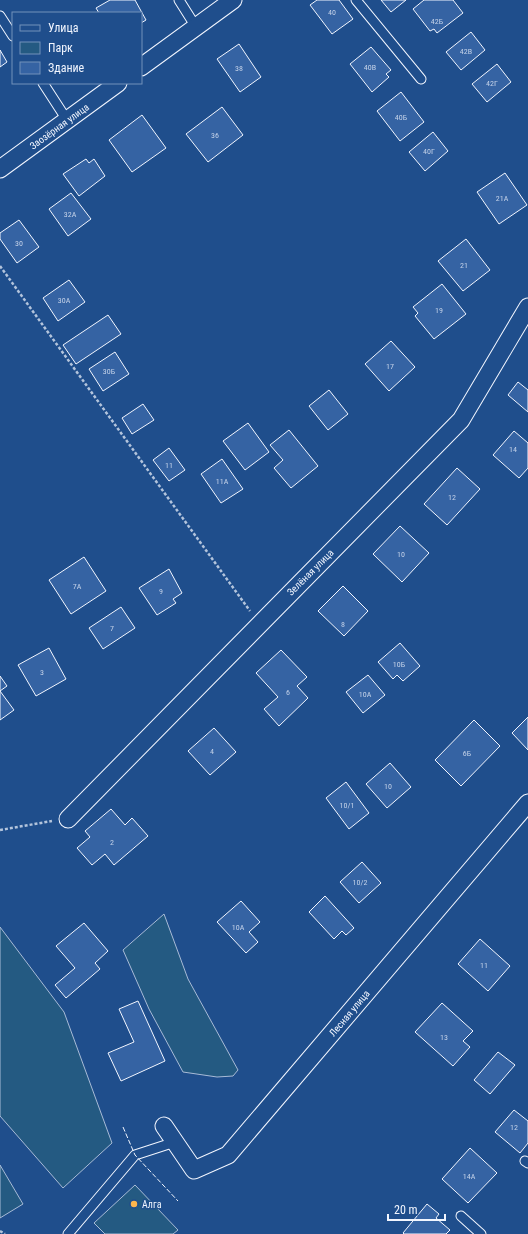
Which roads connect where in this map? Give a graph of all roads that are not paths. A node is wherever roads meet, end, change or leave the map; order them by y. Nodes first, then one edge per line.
1 (179, 0) edge
2 (233, 0) edge
3 (356, 0) edge
4 (0, 16) edge
5 (196, 26) junction
6 (12, 34) edge
7 (142, 66) edge
8 (421, 79) dead end
9 (44, 84) edge
10 (117, 84) edge
11 (67, 120) junction
12 (0, 169) edge
13 (528, 307) edge
14 (528, 803) edge
15 (68, 818) road end
16 (164, 1126) dead end
17 (175, 1142) junction
18 (461, 1216) dead end
19 (68, 1234) edge
20 (481, 1234) edge

1 - 5 lane
2 - 5 street
3 - 8 lane
4 - 6 lane
5 - 7 street
9 - 11 lane
10 - 11 street, Заозёрная улица
11 - 12 street, Заозёрная улица
13 - 15 street, Зелёная улица
14 - 17 street, Лесная улица
16 - 17 street, Лесная улица
17 - 19 lane
18 - 20 lane

